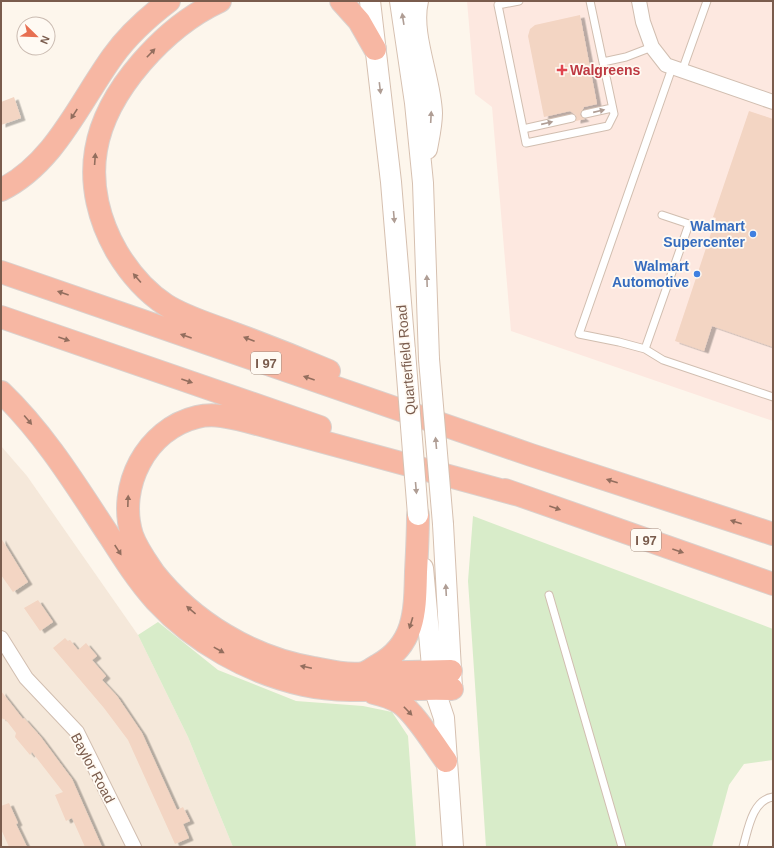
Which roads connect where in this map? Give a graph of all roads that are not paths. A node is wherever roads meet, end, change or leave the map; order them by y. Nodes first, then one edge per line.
1 (169, 1) edge
2 (220, 1) edge
3 (341, 1) edge
4 (370, 1) edge
5 (400, 1) edge
6 (418, 1) edge
7 (519, 1) edge
8 (590, 1) edge
9 (639, 1) edge
10 (707, 1) edge
11 (497, 3) edge
12 (652, 47) junction
13 (375, 49) junction
14 (603, 62) junction
15 (678, 69) junction
16 (773, 102) edge
17 (612, 108) junction
18 (585, 114) dead end
19 (572, 118) dead end
20 (523, 129) junction
21 (423, 183) junction
22 (1, 190) edge
23 (662, 215) dead end
24 (1, 272) edge
25 (1, 317) edge
26 (646, 349) junction
27 (1, 392) edge
28 (773, 397) edge
29 (531, 455) junction
30 (519, 495) junction
31 (418, 515) junction
32 (773, 534) edge
33 (773, 584) edge
34 (549, 595) dead end
35 (1, 638) edge
36 (443, 680) junction
37 (363, 681) junction
38 (446, 761) junction
39 (773, 797) edge
40 (134, 847) edge
41 (453, 847) edge
42 (622, 847) edge
43 (743, 847) edge

1 -> 22 highway
29 -> 2 highway
3 - 13 highway
4 - 13 main road, Quarterfield Road
21 -> 5 main road, Quarterfield Road
21 -> 6 main road
7 - 11 lane
8 - 14 lane
9 - 12 street
10 - 15 lane
11 - 20 lane
12 - 14 lane
12 - 15 street
13 -> 31 main road, Quarterfield Road, bridge
14 - 17 lane
15 - 16 street
15 - 26 lane
18 -> 17 lane
17 - 20 lane
20 -> 19 lane
36 -> 21 main road, Quarterfield Road, bridge
23 - 26 lane
29 -> 24 highway, I 97
25 -> 30 highway, I 97
26 - 28 lane
27 -> 37 highway
32 -> 29 highway, I 97
30 -> 33 highway, I 97
37 -> 30 highway
31 - 36 main road, Quarterfield Road
31 -> 37 highway
34 - 42 lane
35 - 40 street, Baylor Road
36 - 37 highway
36 - 38 main road, Quarterfield Road
37 -> 38 highway
38 - 41 main road, Quarterfield Road
39 - 43 lane

